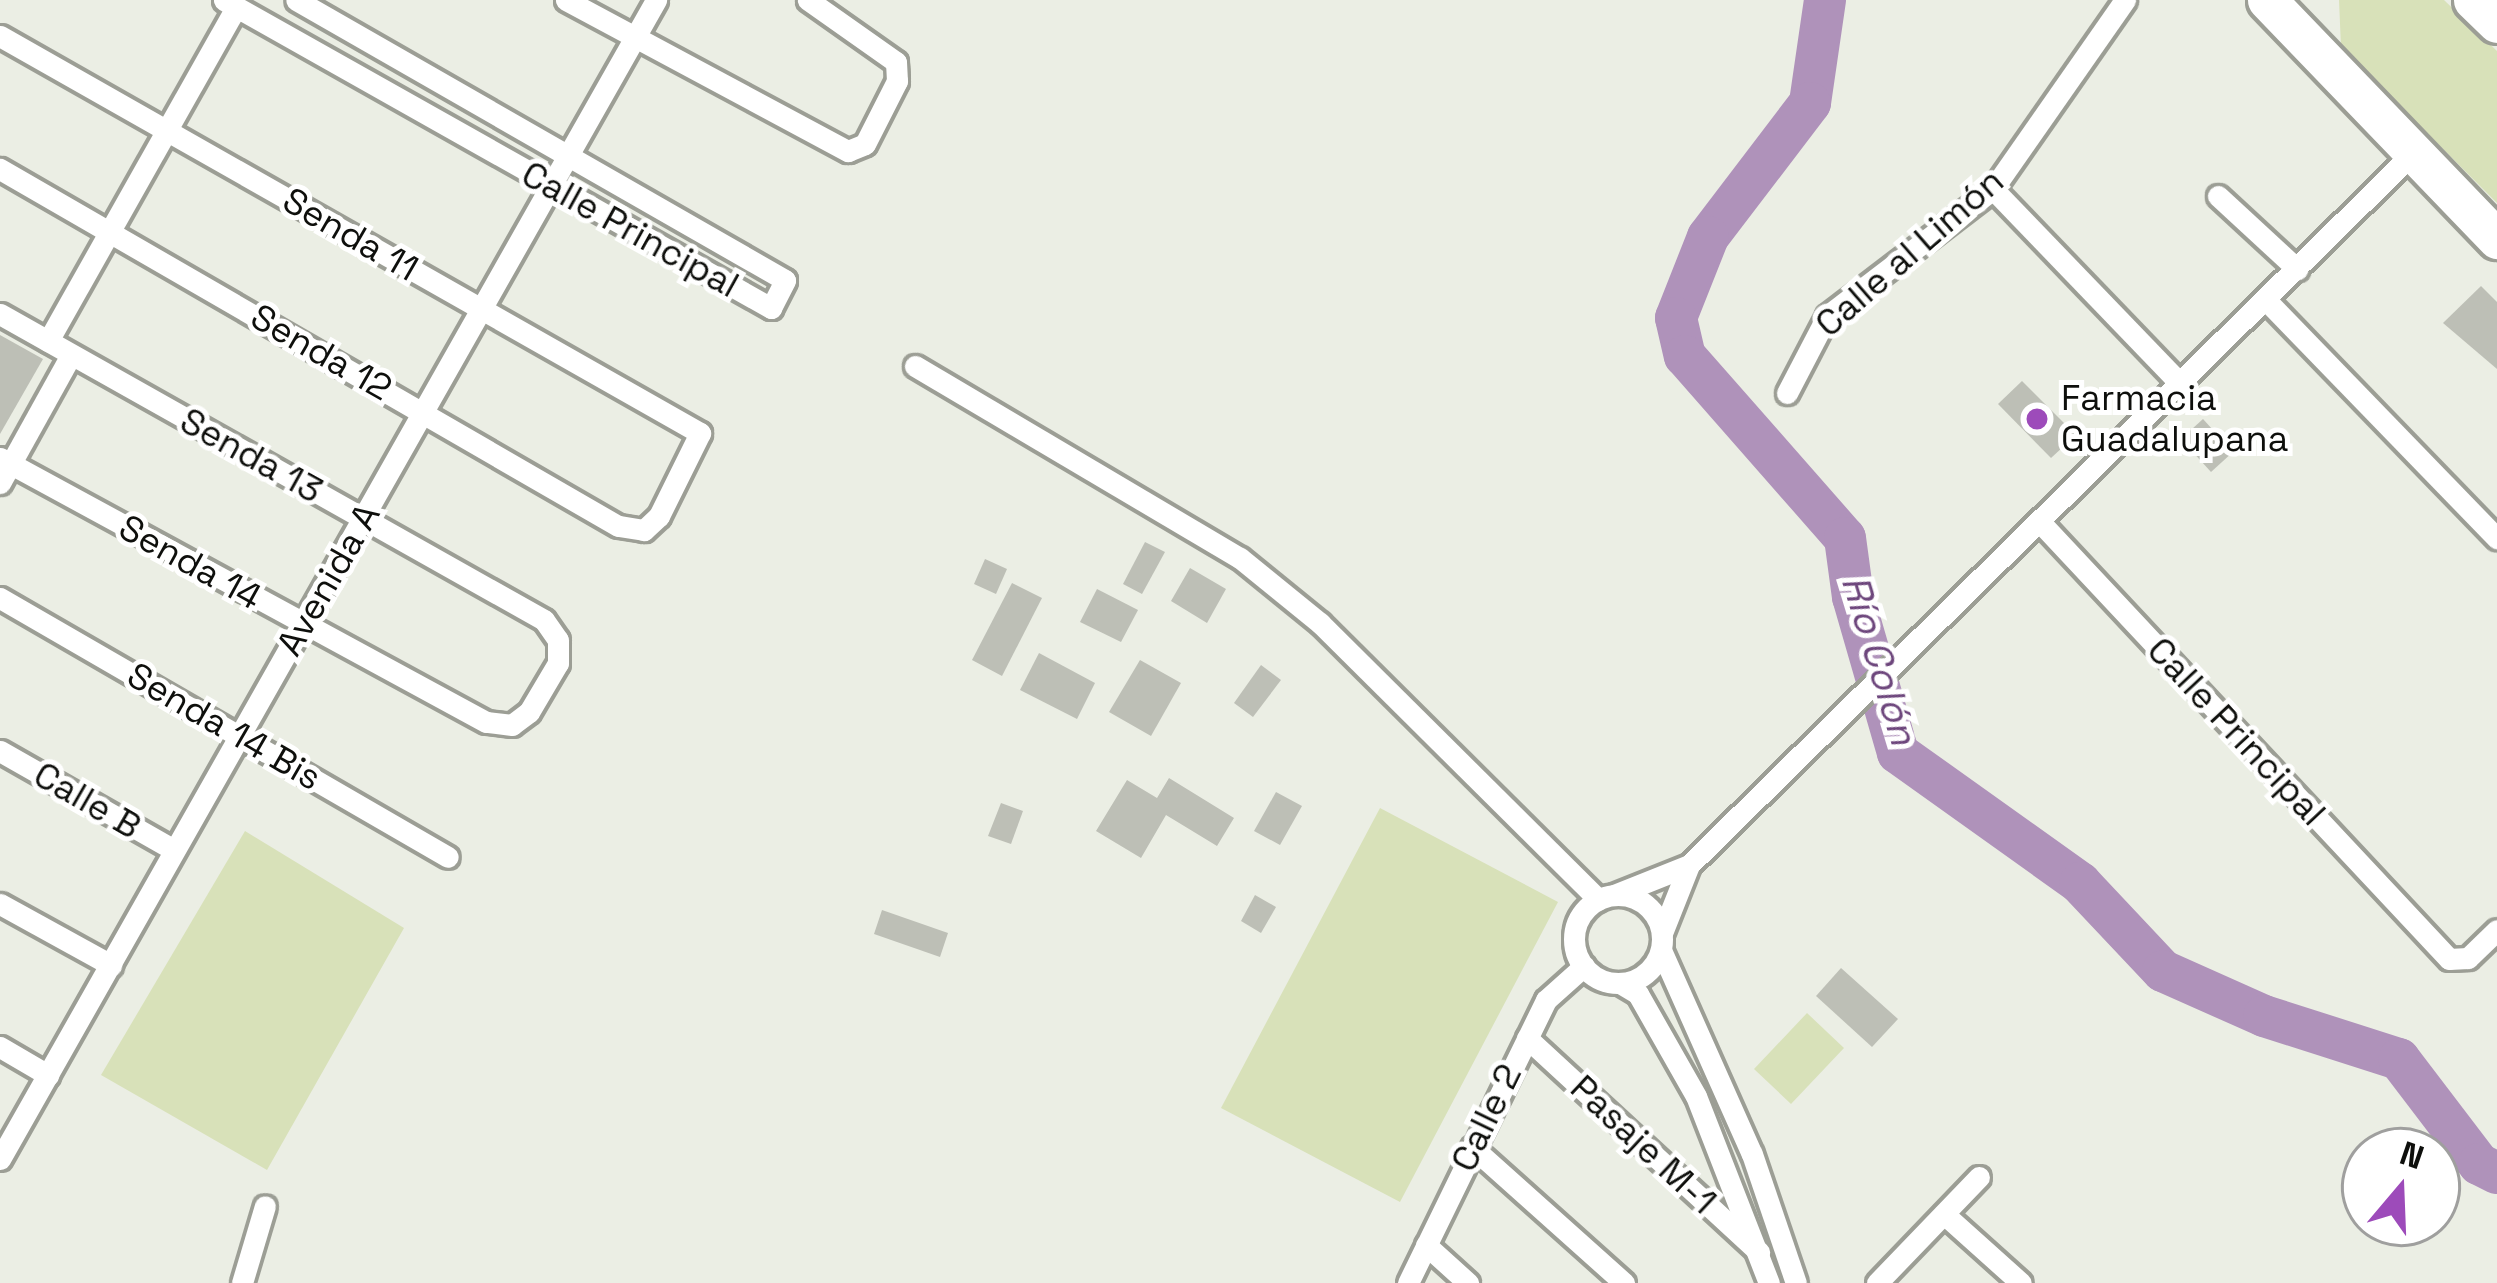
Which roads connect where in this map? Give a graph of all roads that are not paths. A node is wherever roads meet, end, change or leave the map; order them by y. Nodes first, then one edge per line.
1 (296, 0) edge
2 (566, 0) edge
3 (656, 0) edge
4 (808, 0) edge
5 (2126, 0) edge
6 (2267, 0) edge
7 (2317, 0) edge
8 (2474, 0) edge
9 (230, 4) edge
10 (2497, 23) edge
11 (0, 36) edge
12 (635, 36) junction
13 (2359, 95) junction
14 (165, 130) junction
15 (2413, 154) junction
16 (566, 157) junction
17 (0, 170) edge
18 (550, 188) junction
19 (1994, 189) junction
20 (2218, 196) dead end
21 (108, 231) junction
22 (2497, 239) edge
23 (2297, 269) junction
24 (2266, 300) junction
25 (483, 311) junction
26 (0, 314) edge
27 (48, 341) junction
28 (71, 355) junction
29 (915, 366) dead end
30 (2180, 383) junction
31 (1787, 393) dead end
32 (424, 412) junction
33 (4, 468) edge
34 (364, 519) junction
35 (2038, 521) junction
36 (644, 530) joint
37 (2497, 538) edge
38 (0, 598) edge
39 (303, 626) junction
40 (512, 725) joint
41 (241, 735) junction
42 (0, 751) edge
43 (174, 850) junction
44 (448, 856) dead end
45 (1689, 865) junction
46 (1606, 897) junction
47 (0, 904) edge
48 (2497, 930) edge
49 (1661, 941) junction
50 (111, 965) junction
51 (1584, 966) junction
52 (1620, 983) junction
53 (1527, 1038) junction
54 (0, 1047) edge
55 (48, 1075) junction
56 (1472, 1147) junction
57 (0, 1159) edge
58 (1978, 1177) dead end
59 (265, 1206) dead end
60 (1944, 1214) junction
61 (1426, 1246) junction
62 (1760, 1252) junction
63 (242, 1283) edge
64 (1408, 1283) edge
65 (1468, 1283) edge
66 (1624, 1283) edge
67 (1769, 1283) edge
68 (1796, 1283) edge
69 (1877, 1283) edge
70 (2021, 1283) edge

1 - 16 street, Calle Principal
2 - 12 street
3 - 12 street, Avenida A
4 - 12 street
5 - 19 street, Calle al Limón
6 - 13 highway
7 - 13 highway
8 - 10 highway
9 - 14 street
9 - 18 street, Calle Principal
11 - 14 street, Senda 11
12 - 16 street, Avenida A
13 - 15 highway
14 - 21 street
14 - 25 street, Senda 11
15 - 22 highway
15 - 23 street
16 - 18 street, Avenida A
16 - 18 street, Calle Principal
17 - 21 street, Senda 12
18 - 25 street, Avenida A
19 - 30 street
19 - 31 street, Calle al Limón
20 - 23 street
21 - 27 street
21 - 32 street, Senda 12
23 - 24 street
24 - 30 street
24 - 37 street
25 - 32 street, Avenida A
25 - 36 street, Senda 11
26 - 27 street, Senda 13
27 - 28 street, Senda 13
28 - 33 street
28 - 34 street, Senda 13
29 - 46 street
30 - 35 street
32 - 34 street, Avenida A
32 - 36 street, Senda 12
33 - 39 street, Senda 14
34 - 39 street, Avenida A
34 - 40 street, Senda 13
35 - 45 street
35 - 48 street, Calle Principal
38 - 41 street, Senda 14 Bis
39 - 40 street, Senda 14
39 - 41 street, Avenida A
41 - 43 street, Avenida A
41 - 44 street, Senda 14 Bis
42 - 43 street, Calle B
43 - 50 street, Avenida A
45 - 46 street
45 - 49 street
46 - 49 street
46 - 51 street
47 - 50 street
49 - 52 street
49 - 68 street
50 - 55 street, Avenida A
51 - 52 street
51 - 53 street, Calle 2
52 - 62 street
53 - 56 street, Calle 2
53 - 62 street, Pasaje M-1
54 - 55 street
55 - 57 street, Avenida A
56 - 61 street, Calle 2
56 - 66 street
58 - 60 street
59 - 63 street
60 - 69 street
60 - 70 street
61 - 64 street, Calle 2
61 - 65 street
62 - 67 street

